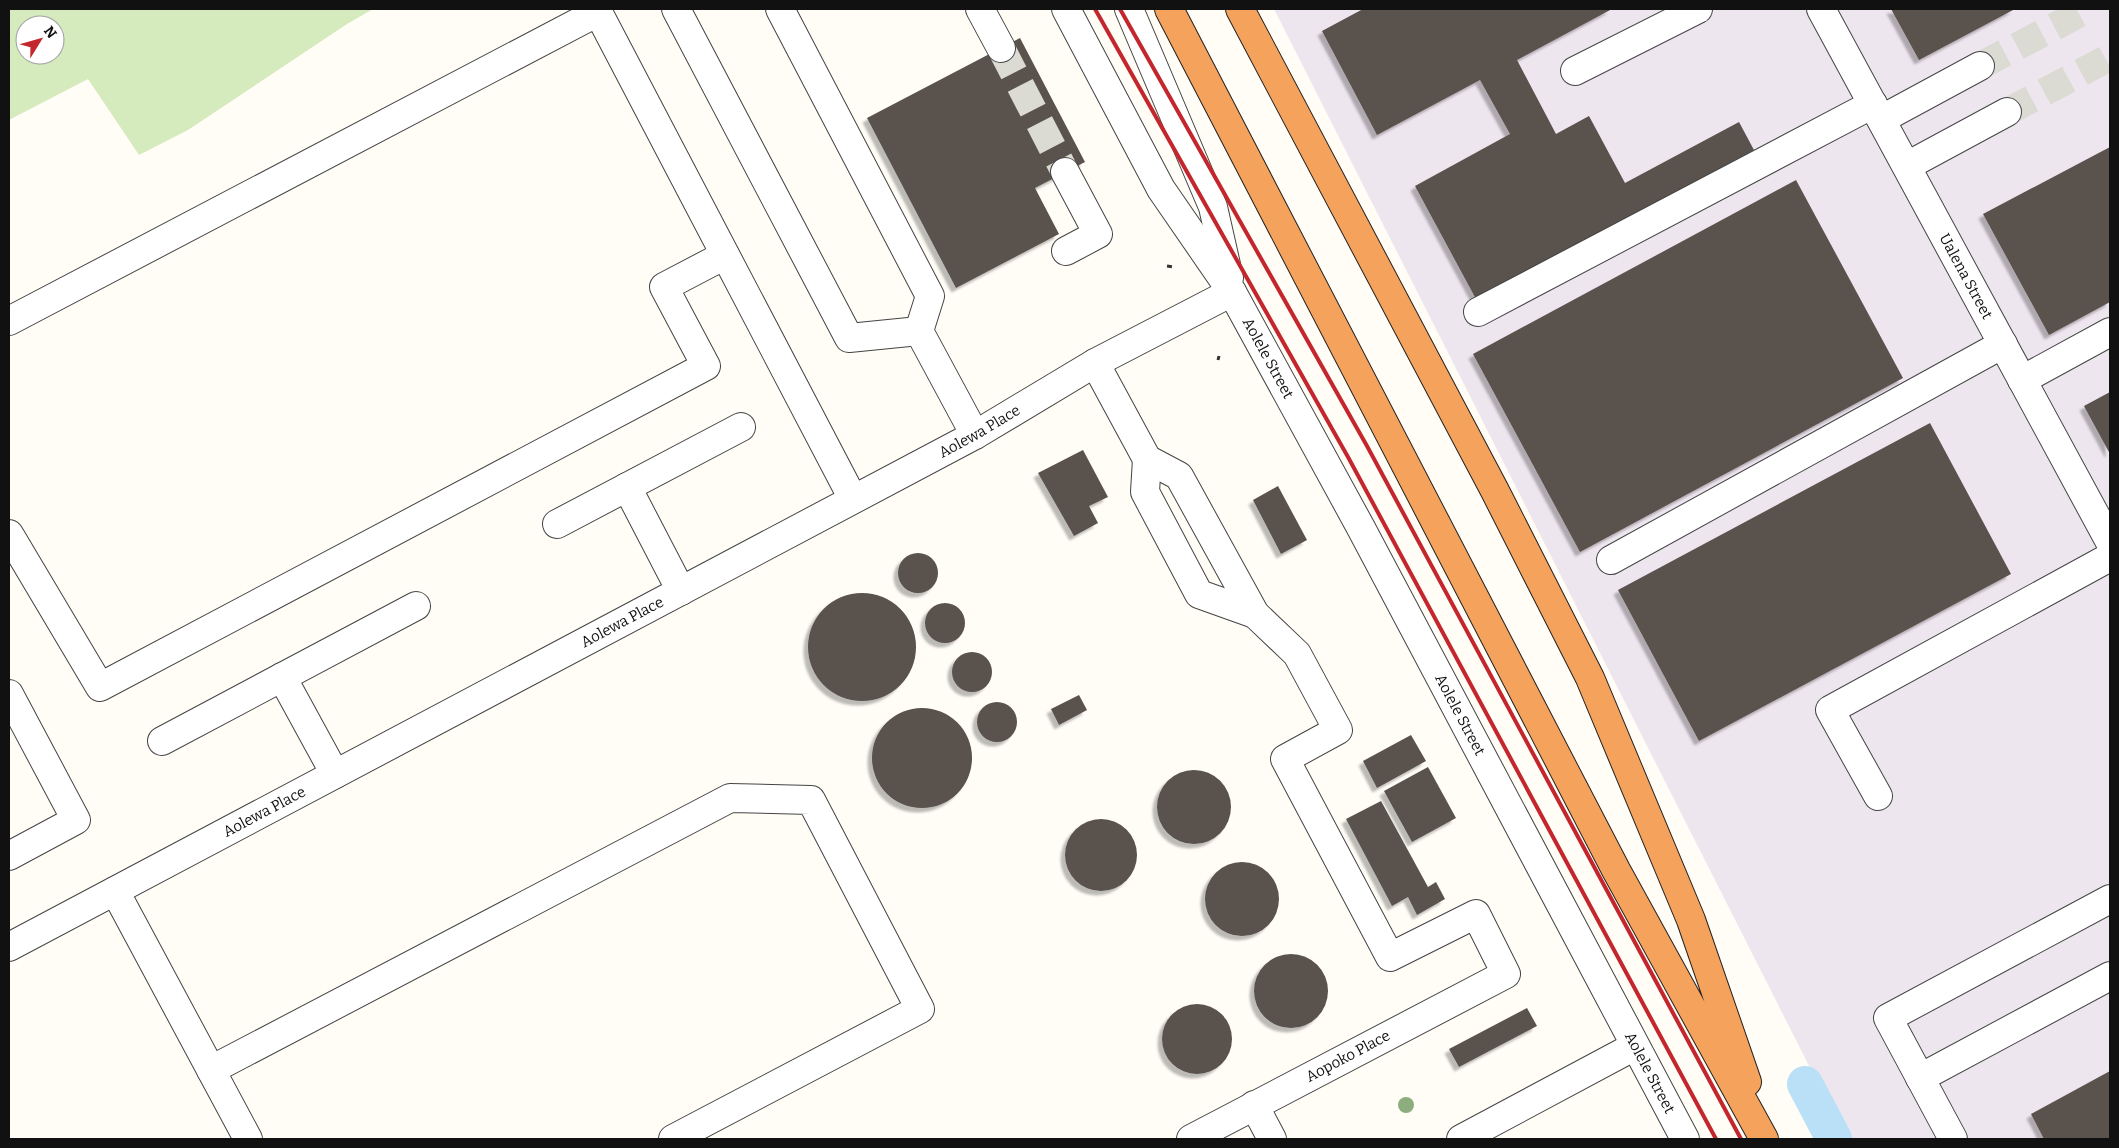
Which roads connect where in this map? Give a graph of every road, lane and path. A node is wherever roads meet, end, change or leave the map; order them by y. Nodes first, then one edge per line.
1 (676, 9) edge
2 (780, 9) edge
3 (980, 9) edge
4 (1066, 9) edge
5 (1129, 9) edge
6 (1169, 9) edge
7 (1240, 9) edge
8 (1698, 9) edge
9 (1821, 9) edge
10 (1001, 48) tunnel mouth
11 (1980, 66) tunnel mouth
12 (1575, 71) dead end
13 (1878, 112) junction
14 (2007, 112) tunnel mouth
15 (1906, 166) junction
16 (1066, 172) tunnel mouth
17 (1066, 250) dead end
18 (725, 255) junction
19 (1167, 266) dead end
20 (1174, 267) dead end
21 (1232, 292) junction
22 (1478, 312) dead end
23 (9, 321) edge
24 (920, 331) junction
25 (2110, 332) edge
26 (2003, 344) junction
27 (1095, 363) junction
28 (2022, 380) junction
29 (740, 427) dead end
30 (975, 435) junction
31 (1147, 459) junction
32 (627, 487) junction
33 (853, 499) junction
34 (557, 524) dead end
35 (9, 534) edge
36 (2110, 542) edge
37 (2110, 557) edge
38 (1611, 560) dead end
39 (681, 591) junction
40 (416, 606) dead end
41 (1255, 614) junction
42 (282, 677) junction
43 (9, 694) edge
44 (162, 741) dead end
45 (335, 774) junction
46 (1878, 796) dead end
47 (9, 856) edge
48 (115, 891) junction
49 (2110, 899) edge
50 (9, 947) edge
51 (2110, 976) edge
52 (1635, 1046) junction
53 (211, 1070) junction
54 (1920, 1078) junction
55 (1254, 1105) junction
56 (248, 1139) edge
57 (673, 1139) edge
58 (1190, 1139) edge
59 (1272, 1139) edge
60 (1461, 1139) edge
61 (1685, 1139) edge
62 (1765, 1139) edge
63 (1953, 1139) edge

1 - 24 street
2 - 24 street
3 - 10 street
4 - 21 street, Aolele Street
5 - 21 street, Aolele Street
6 - 62 highway
7 - 62 highway
8 - 12 street
9 - 13 street, Ualena Street
11 - 13 street
13 - 15 street, Ualena Street
13 - 22 street
14 - 15 street
15 - 26 street, Ualena Street
16 - 17 street
18 - 23 street
18 - 33 street
18 - 35 street
19 - 20 path
21 - 27 street, Aolewa Place
21 - 52 street, Aolele Street
24 - 30 street
25 - 28 street
26 - 28 street, Ualena Street
26 - 38 street
27 - 30 street, Aolewa Place
27 - 31 street
28 - 36 street, Ualena Street
29 - 32 street
30 - 33 street, Aolewa Place
31 - 41 street
31 - 41 street
32 - 34 street
32 - 39 street
33 - 39 street, Aolewa Place
37 - 46 street
39 - 45 street, Aolewa Place
40 - 42 street
41 - 55 street, Aopoko Place
42 - 44 street
42 - 45 street
43 - 47 street
45 - 48 street, Aolewa Place
48 - 50 street, Aolewa Place
48 - 53 street
49 - 54 street
51 - 54 street
52 - 60 street
52 - 61 street, Aolele Street
53 - 56 street
53 - 57 street
54 - 63 street
55 - 58 street, Aopoko Place
55 - 59 street

